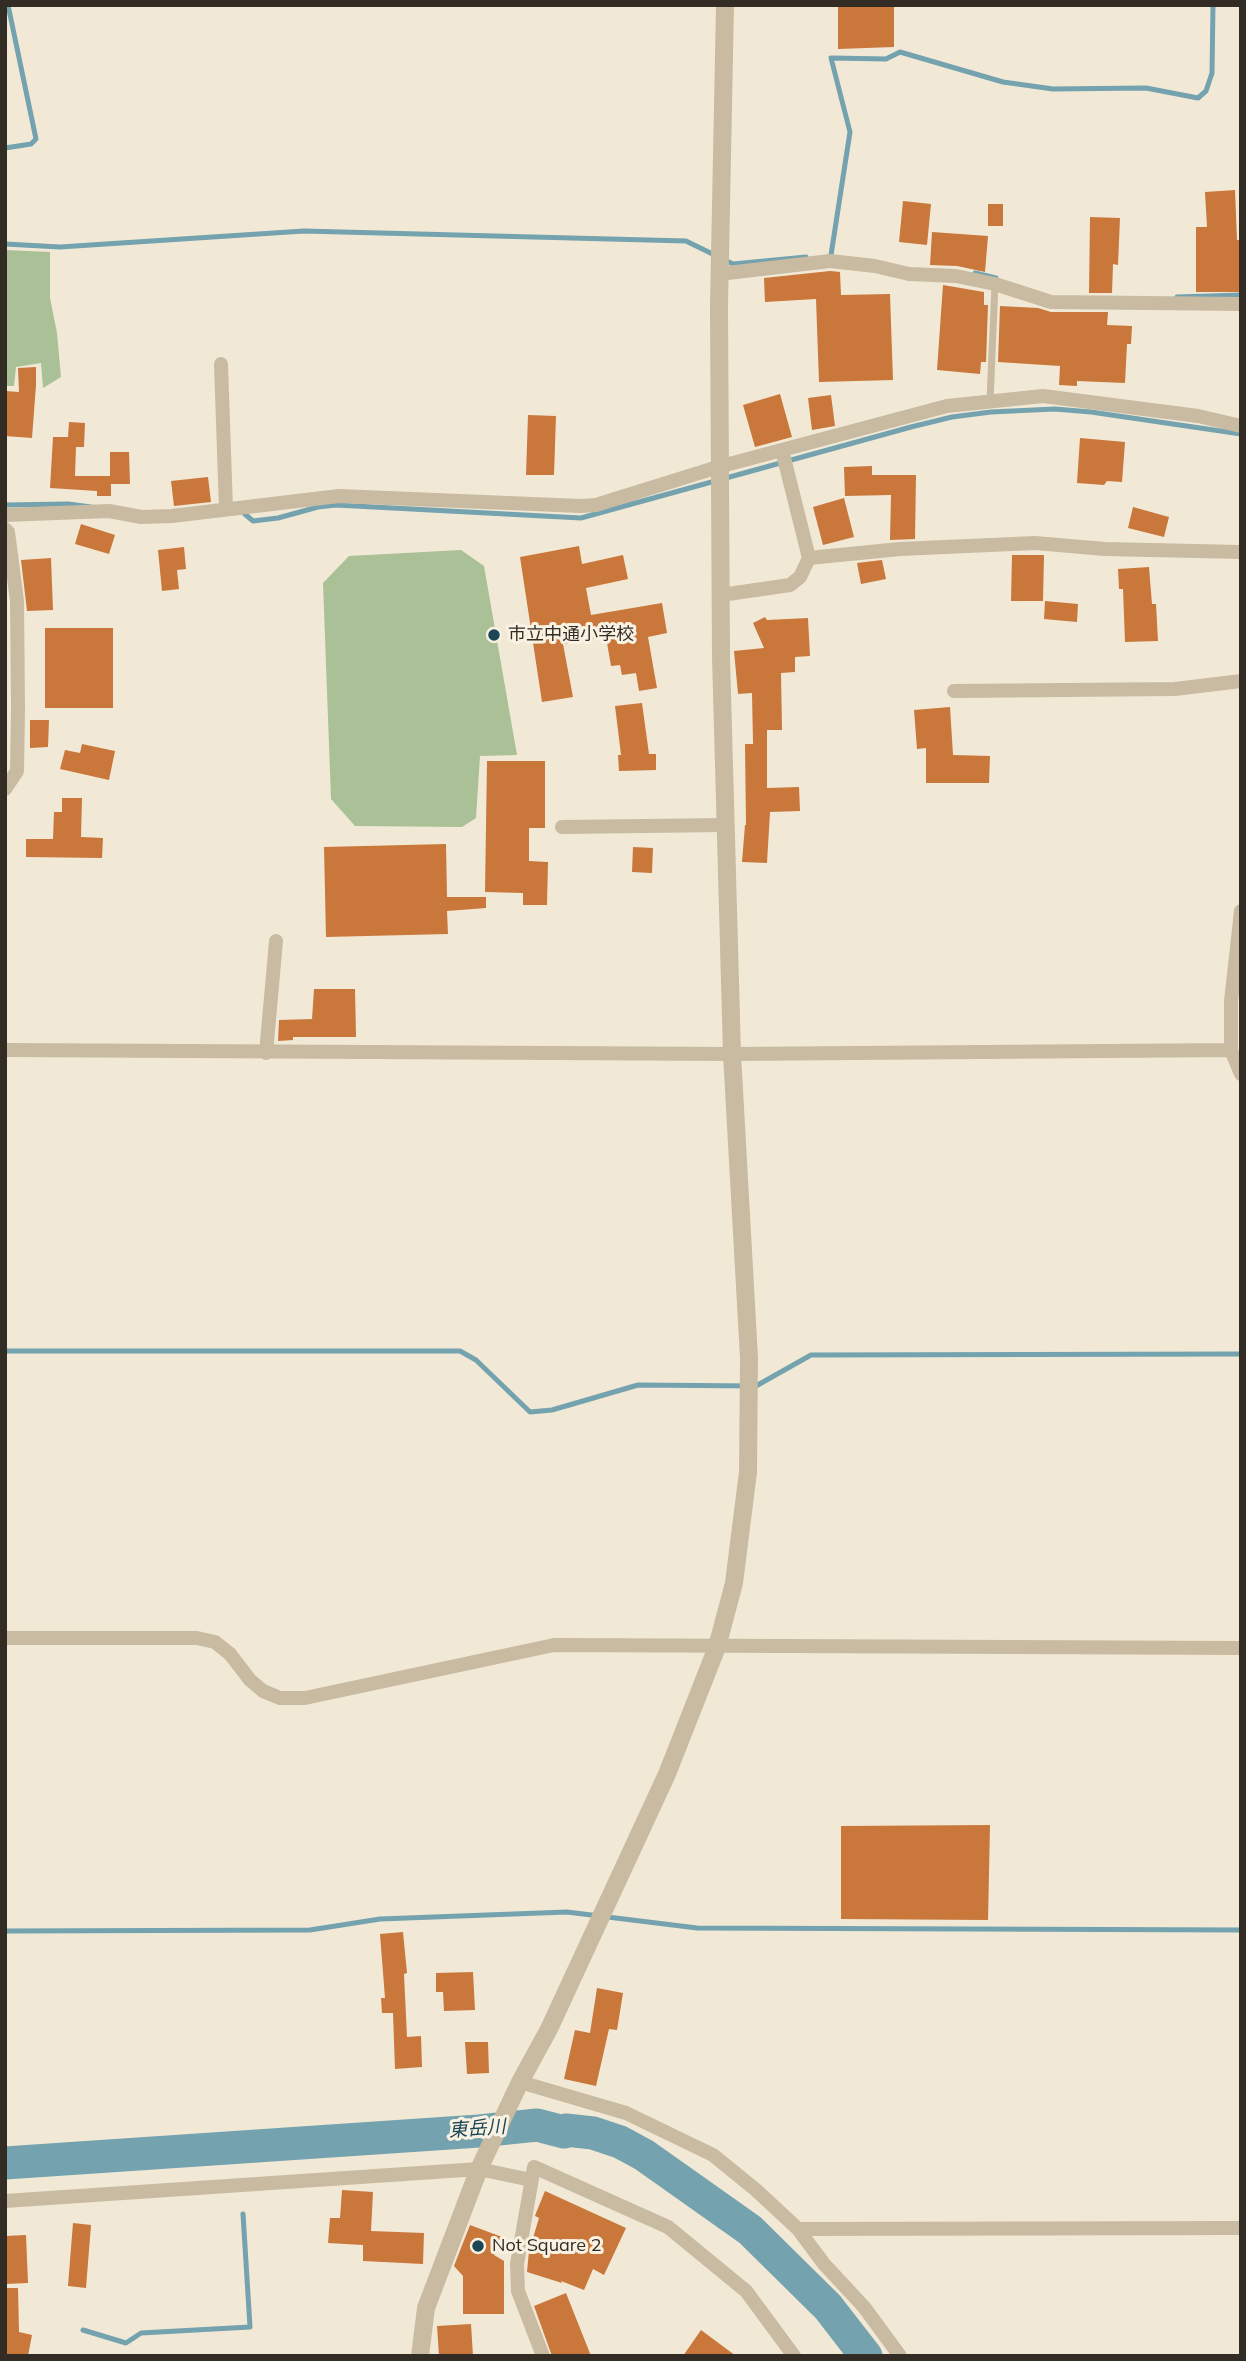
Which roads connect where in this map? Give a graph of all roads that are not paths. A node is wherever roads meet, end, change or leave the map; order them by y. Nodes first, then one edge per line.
1 (724, 5) edge
2 (719, 262) junction
3 (995, 284) junction
4 (1241, 304) edge
5 (221, 364) dead end
6 (990, 401) junction
7 (1241, 426) edge
8 (782, 450) junction
9 (718, 467) junction
10 (226, 509) junction
11 (5, 515) edge
12 (5, 529) edge
13 (1241, 552) edge
14 (809, 558) junction
15 (721, 595) junction
16 (1241, 681) edge
17 (954, 691) dead end
18 (5, 789) edge
19 (725, 825) junction
20 (562, 827) dead end
21 (1241, 911) edge
22 (276, 941) dead end
23 (5, 1050) edge
24 (1231, 1050) junction
25 (266, 1052) junction
26 (732, 1054) junction
27 (1241, 1074) edge
28 (5, 1638) edge
29 (716, 1647) junction
30 (1241, 1648) edge
31 (520, 2082) junction
32 (479, 2169) junction
33 (531, 2180) junction
34 (5, 2201) edge
35 (1241, 2228) edge
36 (798, 2229) junction
37 (420, 2356) edge
38 (543, 2356) edge
39 (794, 2356) edge
40 (900, 2356) edge

1 - 2 street
2 - 3 street
2 - 9 street
3 - 4 street
3 - 6 lane
5 - 10 street
6 - 7 street
6 - 8 street
8 - 9 street
8 - 14 street
9 - 10 street
9 - 15 street
10 - 11 street
12 - 18 street
13 - 14 street
14 - 15 street
15 - 19 street
16 - 17 street
19 - 20 street
19 - 26 street
21 - 24 street
22 - 25 street
23 - 25 street
24 - 26 street
24 - 27 street
25 - 26 street
26 - 29 street
28 - 29 street
29 - 30 street
29 - 31 street
31 - 32 street
31 - 36 street
32 - 33 street
32 - 34 street
32 - 37 street
33 - 38 street
33 - 39 street
35 - 36 street
36 - 40 street

